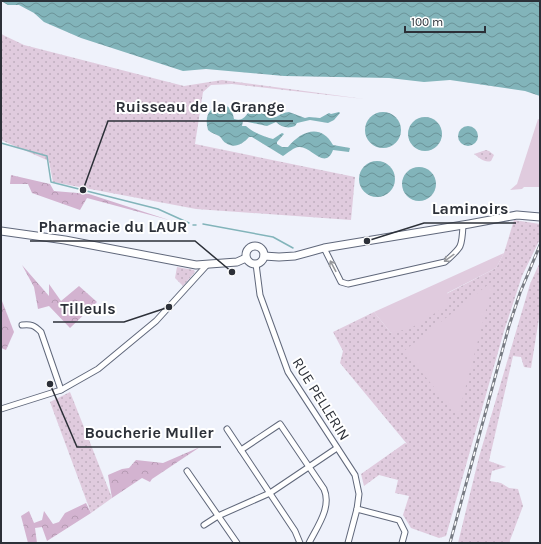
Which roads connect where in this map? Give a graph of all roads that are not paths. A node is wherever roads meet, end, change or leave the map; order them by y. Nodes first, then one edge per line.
1 (540, 217) edge
2 (463, 225) junction
3 (1, 231) edge
4 (324, 248) junction
5 (264, 256) junction
6 (246, 258) junction
7 (256, 264) junction
8 (207, 265) junction
9 (22, 325) dead end
10 (60, 390) junction
11 (1, 409) edge
12 (227, 429) dead end
13 (337, 448) junction
14 (241, 450) junction
15 (309, 467) junction
16 (187, 471) dead end
17 (270, 492) junction
18 (357, 509) junction
19 (218, 516) junction
20 (204, 525) dead end
21 (237, 543) edge
22 (300, 543) edge
23 (308, 543) edge
24 (348, 543) edge
25 (402, 543) edge

1 - 2 street
2 - 4 street
2 -> 4 street
3 - 8 street
4 - 5 street
5 - 6 street
5 - 7 street
6 - 7 street
6 - 8 street
7 - 13 street, RUE PELLERIN
8 - 10 street
9 - 10 street
10 - 11 street
12 - 14 street
13 - 15 street
13 - 18 street, RUE PELLERIN
14 - 15 street
14 - 17 street
15 - 17 street
15 - 23 street
16 - 19 street
17 - 19 street
17 - 22 street
18 - 24 street, RUE PELLERIN
18 - 25 street
19 - 20 street
19 - 21 street

